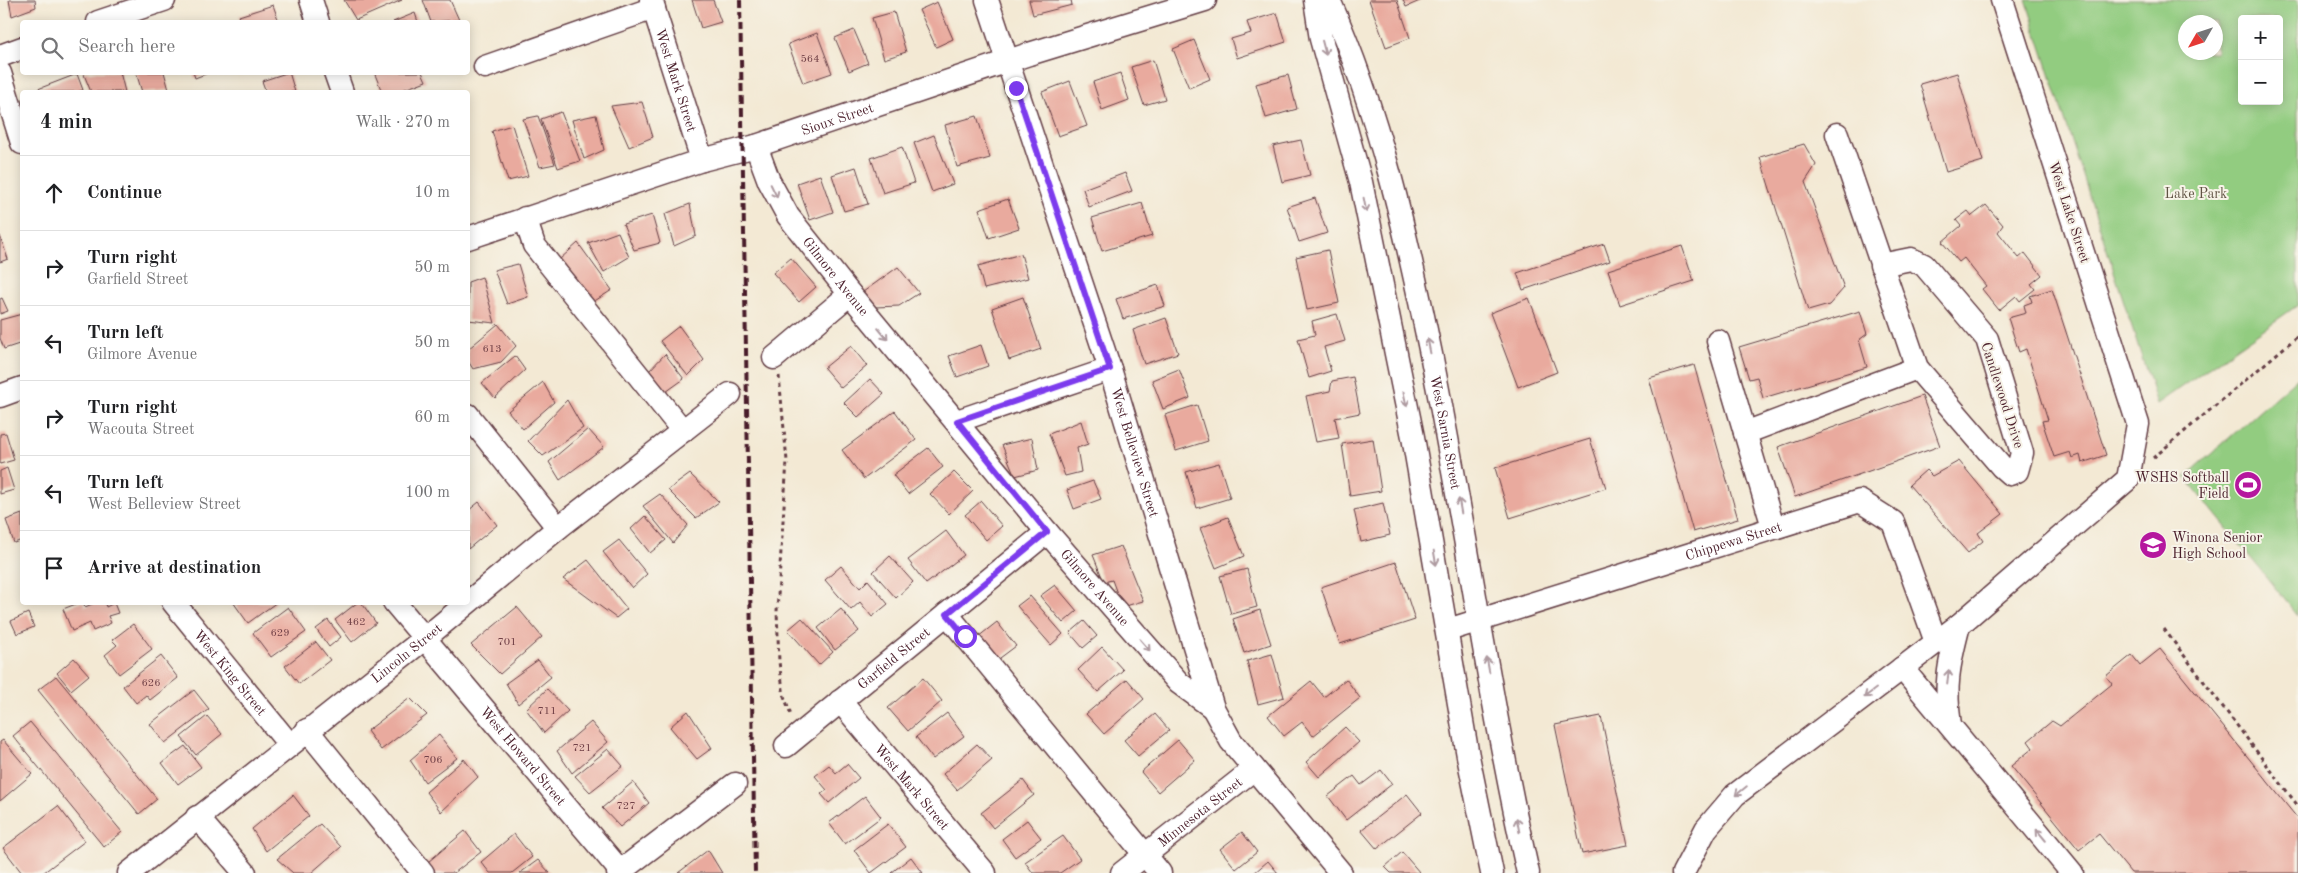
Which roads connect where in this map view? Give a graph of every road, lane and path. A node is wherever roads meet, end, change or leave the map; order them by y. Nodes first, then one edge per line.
1 (164, 0) edge
2 (311, 0) edge
3 (987, 0) edge
4 (1205, 0) edge
5 (1315, 0) edge
6 (1329, 0) edge
7 (2002, 0) edge
8 (652, 4) edge
9 (104, 20) edge
10 (317, 20) edge
11 (20, 49) edge
12 (0, 56) edge
13 (1007, 62) junction
14 (485, 68) dead end
15 (0, 73) edge
16 (336, 75) edge
17 (341, 90) edge
18 (1836, 134) dead end
19 (20, 137) edge
20 (756, 146) junction
21 (702, 160) junction
22 (525, 218) junction
23 (470, 237) edge
24 (1881, 264) junction
25 (850, 294) junction
26 (2298, 336) edge
27 (1718, 341) dead end
28 (774, 358) joint
29 (1917, 368) junction
30 (1110, 369) junction
31 (20, 389) edge
32 (730, 394) dead end
33 (0, 396) edge
34 (470, 418) edge
35 (957, 421) junction
36 (683, 431) junction
37 (1746, 433) junction
38 (2128, 479) junction
39 (558, 528) junction
40 (1773, 528) junction
41 (1047, 532) junction
42 (470, 601) edge
43 (174, 605) edge
44 (396, 605) edge
45 (465, 605) edge
46 (947, 614) junction
47 (1480, 620) junction
48 (1959, 625) junction
49 (2164, 629) dead end
50 (1448, 630) junction
51 (424, 639) junction
52 (1936, 642) junction
53 (1902, 668) junction
54 (840, 702) junction
55 (1213, 708) junction
56 (1950, 725) junction
57 (307, 730) junction
58 (794, 740) joint
59 (289, 744) junction
60 (1254, 769) junction
61 (735, 784) dead end
62 (2298, 806) edge
63 (198, 817) junction
64 (1146, 854) junction
65 (620, 872) edge
66 (129, 873) edge
67 (245, 873) edge
68 (423, 873) edge
69 (986, 873) edge
70 (1122, 873) edge
71 (1160, 873) edge
72 (1340, 873) edge
73 (1492, 873) edge
74 (1528, 873) edge
75 (1684, 873) edge
76 (2072, 873) edge

1 - 9 street
2 - 10 street
3 - 13 street, West Belleview Street
4 - 13 street, Sioux Street
5 -> 50 street
47 -> 6 street, West Sarnia Street
7 - 38 street, West Lake Street
8 - 14 street
8 - 21 street, West Mark Street
11 - 12 street
13 - 20 street, Sioux Street
13 - 30 street, West Belleview Street
15 - 19 street
16 - 17 street
18 - 24 street, Candlewood Drive
20 - 21 street, Sioux Street
20 -> 25 street, Gilmore Avenue
21 - 22 street, Sioux Street
22 - 23 street, Sioux Street
22 - 36 street
24 - 29 street, Candlewood Drive
24 - 29 street, Candlewood Drive
25 - 28 street
25 -> 35 street, Gilmore Avenue
26 - 38 path
27 - 37 street
28 - 58 path
29 - 37 street
30 - 35 street
30 - 55 street, West Belleview Street
31 - 33 street
32 - 36 street, Lincoln Street
34 - 39 street
35 - 41 street, Gilmore Avenue
36 - 39 street, Lincoln Street
37 - 40 street
38 - 48 street
39 - 42 street, Lincoln Street
40 - 47 street, Chippewa Street
40 - 52 street, Chippewa Street
41 - 46 street, Garfield Street
41 -> 55 street, Gilmore Avenue
43 - 59 street, West King Street
44 - 51 street, West Howard Street
45 - 51 street, Lincoln Street
46 - 54 street, Garfield Street
46 - 64 street
47 - 50 street, Chippewa Street
74 -> 47 street, West Sarnia Street
48 - 52 street
56 -> 48 street
49 - 62 path
50 - 73 street
51 - 57 street, Lincoln Street
51 - 65 street, West Howard Street
52 - 53 street
53 - 56 street
53 -> 75 street
54 - 58 street, Garfield Street
54 - 69 street, West Mark Street
55 - 60 street, Gilmore Avenue
76 -> 56 street
57 - 59 street, Lincoln Street
57 - 68 street
59 - 63 street, Lincoln Street
60 - 64 street, Minnesota Street
60 - 72 street, Gilmore Avenue
61 - 65 street
63 - 66 street, Lincoln Street
63 - 67 street
64 - 70 street, Minnesota Street
64 - 71 street

